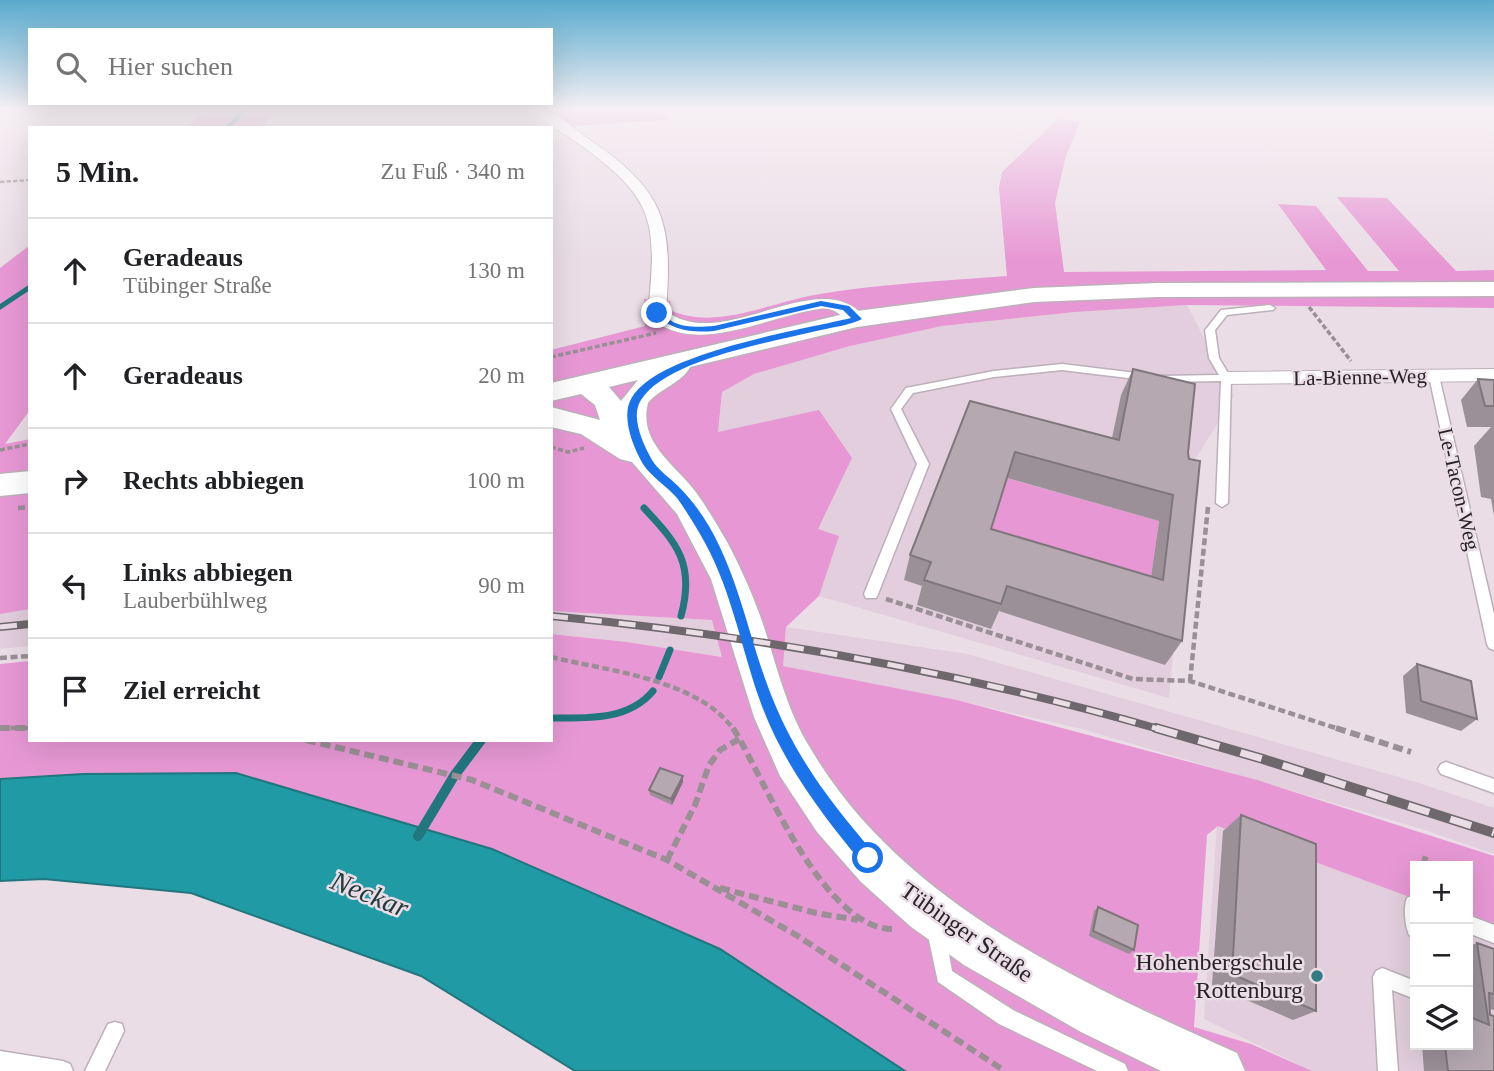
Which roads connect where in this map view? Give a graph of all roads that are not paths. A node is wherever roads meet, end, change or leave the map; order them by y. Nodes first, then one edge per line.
1 (606, 159) edge
2 (1486, 291) edge
3 (1270, 308) dead end
4 (857, 319) junction
5 (695, 359) junction
6 (1494, 375) edge
7 (1434, 376) junction
8 (1226, 378) junction
9 (585, 384) junction
10 (553, 392) edge
11 (553, 418) edge
12 (591, 427) junction
13 (648, 463) junction
14 (28, 482) edge
15 (0, 485) edge
16 (1222, 503) road end
17 (871, 594) road end
18 (1494, 644) edge
19 (1446, 769) dead end
20 (1494, 786) edge
21 (933, 914) junction
22 (1473, 926) edge
23 (1494, 934) edge
24 (1410, 988) edge
25 (115, 1031) dead end
26 (0, 1061) edge
27 (62, 1071) edge
28 (95, 1071) edge
29 (1118, 1071) edge
30 (1219, 1071) edge
31 (1388, 1071) edge

1 - 4 street
2 - 4 main road
3 - 8 lane
4 - 5 main road
5 - 9 main road
5 - 13 main road
6 - 7 street, La-Bienne-Weg
7 - 8 street, La-Bienne-Weg
7 - 18 lane, Le-Tacon-Weg
8 - 16 lane
8 - 17 lane
9 - 10 main road
9 - 12 main road
9 - 13 main road, Tübinger Straße
11 - 12 main road, Tübinger Straße
12 - 13 main road, Tübinger Straße
13 - 21 main road, Tübinger Straße
14 - 15 main road
19 - 20 lane
21 - 29 lane
21 - 30 main road, Tübinger Straße
22 - 23 lane
24 - 31 lane
25 - 28 lane
26 - 27 lane

